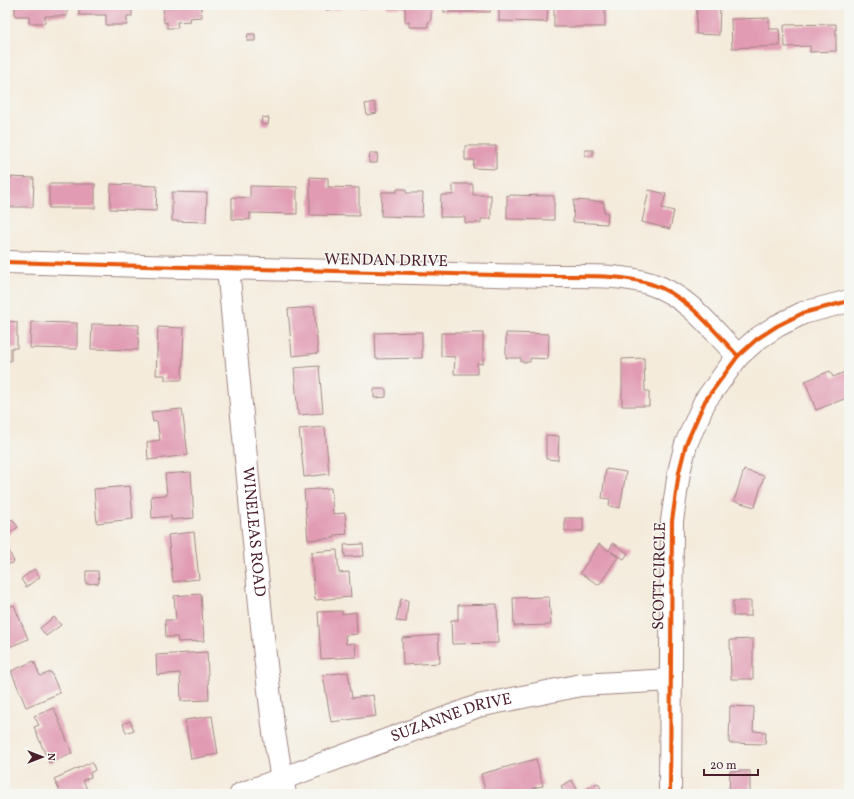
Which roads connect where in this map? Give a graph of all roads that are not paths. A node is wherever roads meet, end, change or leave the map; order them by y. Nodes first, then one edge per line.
1 (5, 262) edge
2 (228, 268) junction
3 (849, 301) edge
4 (738, 356) junction
5 (671, 680) junction
6 (284, 787) edge
7 (241, 794) edge
8 (670, 794) edge

1 - 2 street, WENDAN DRIVE
2 - 4 street, WENDAN DRIVE
2 - 6 street, WINELEAS ROAD
3 - 4 street, SCOTT CIRCLE
4 - 5 street, SCOTT CIRCLE
5 - 6 street, SUZANNE DRIVE
5 - 8 street, SCOTT CIRCLE
6 - 7 street, SUZANNE DRIVE

